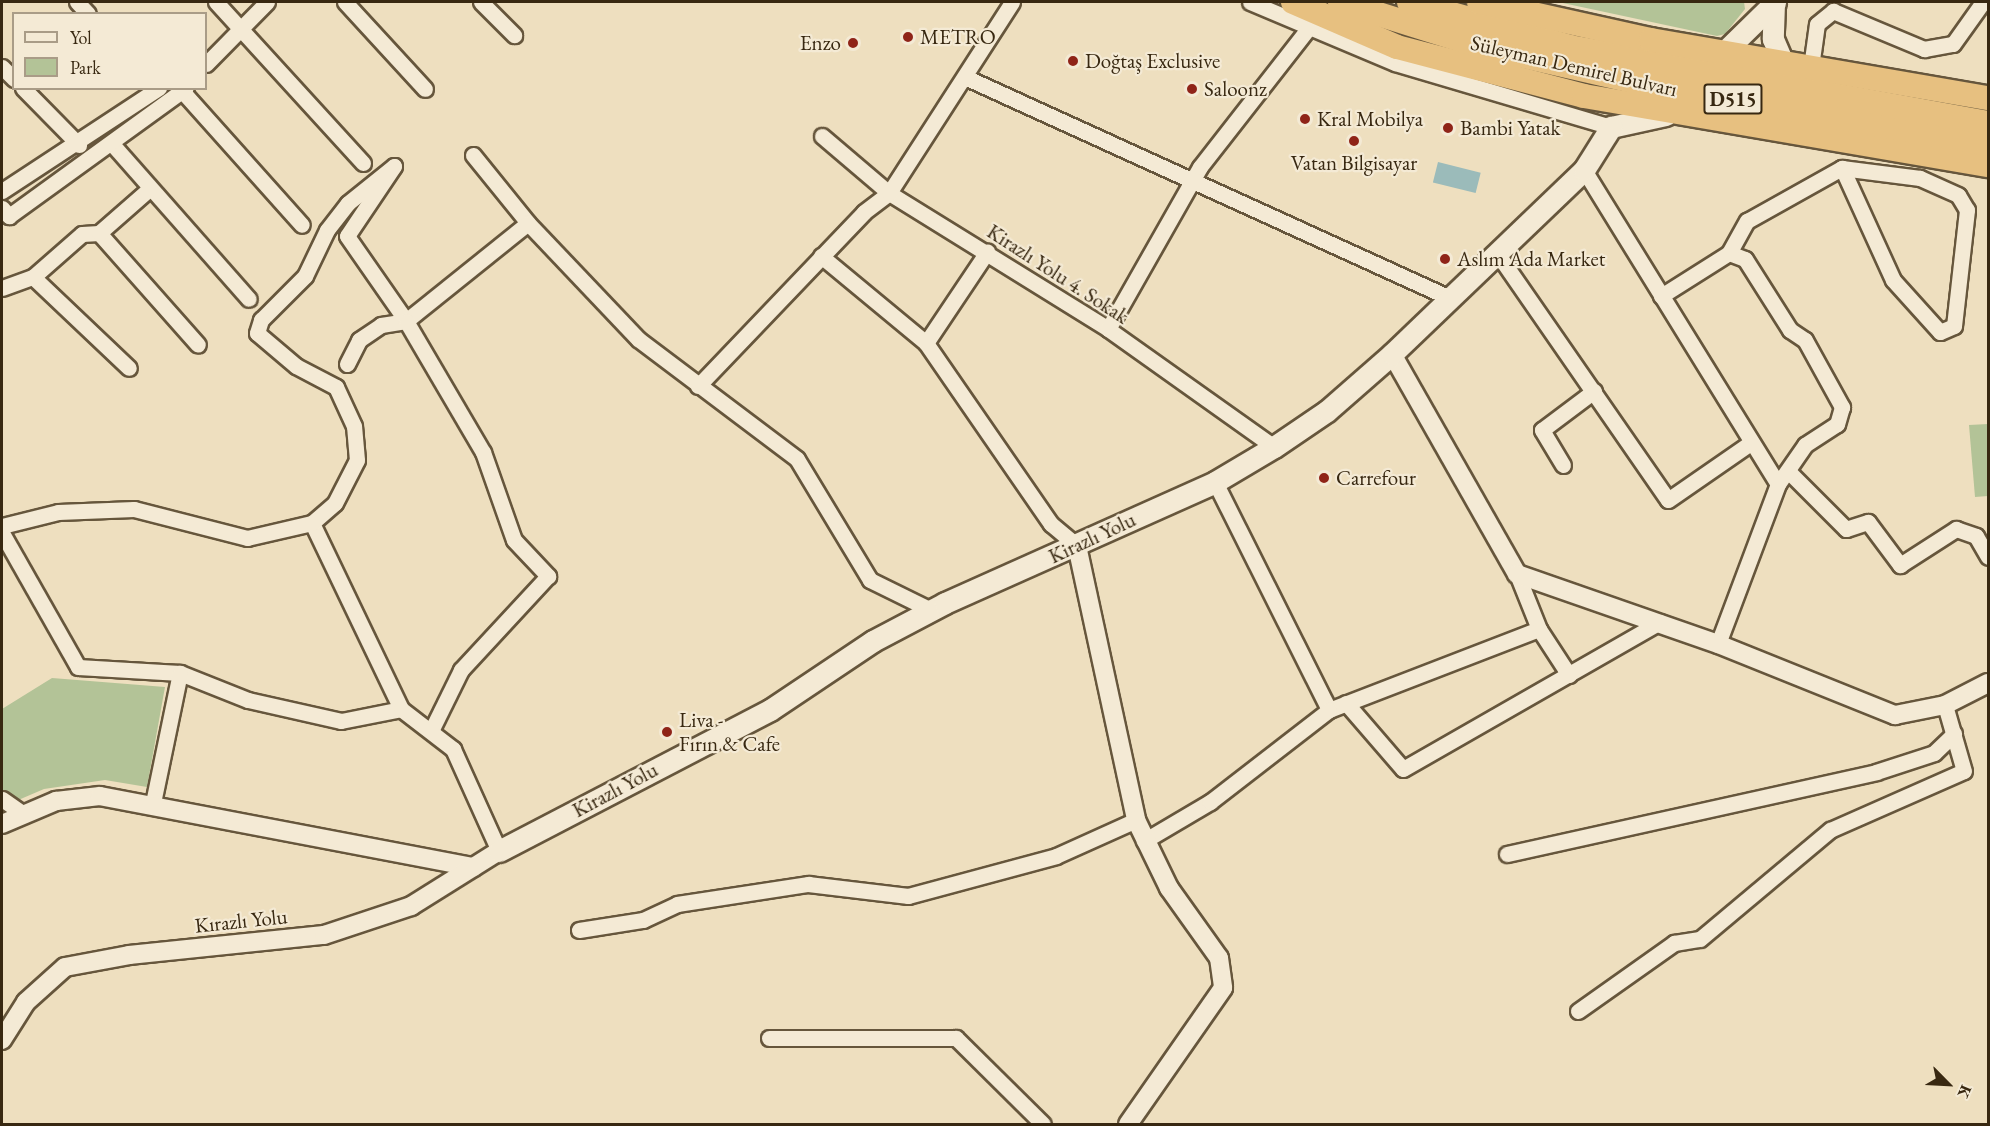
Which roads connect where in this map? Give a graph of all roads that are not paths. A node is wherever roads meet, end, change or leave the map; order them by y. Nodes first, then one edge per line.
1 (216, 2) edge
2 (267, 2) edge
3 (345, 2) edge
4 (482, 2) edge
5 (1012, 2) edge
6 (1250, 2) edge
7 (1293, 2) edge
8 (1340, 2) edge
9 (1408, 2) edge
10 (1479, 2) edge
11 (1774, 2) edge
12 (1983, 2) edge
13 (1314, 21) junction
14 (240, 28) junction
15 (514, 35) dead end
16 (1483, 36) junction
17 (1723, 53) junction
18 (208, 60) edge
19 (1783, 63) junction
20 (1811, 67) junction
21 (967, 78) junction
22 (1907, 81) junction
23 (1989, 86) edge
24 (425, 89) dead end
25 (25, 90) edge
26 (156, 90) edge
27 (185, 90) edge
28 (1584, 96) junction
29 (1989, 98) edge
30 (1686, 112) junction
31 (1989, 123) edge
32 (1611, 127) junction
33 (822, 136) dead end
34 (1989, 144) edge
35 (79, 145) junction
36 (113, 145) junction
37 (473, 155) dead end
38 (363, 163) dead end
39 (1989, 165) edge
40 (1842, 168) junction
41 (1584, 170) junction
42 (1196, 179) junction
43 (149, 189) junction
44 (2, 191) edge
45 (889, 193) junction
46 (5, 212) edge
47 (528, 223) junction
48 (302, 225) dead end
49 (99, 233) junction
50 (987, 252) junction
51 (1497, 253) junction
52 (1729, 253) junction
53 (821, 256) junction
54 (33, 277) junction
55 (2, 288) edge
56 (1661, 296) junction
57 (1449, 298) junction
58 (249, 299) dead end
59 (406, 321) junction
60 (1108, 329) junction
61 (926, 343) junction
62 (198, 345) dead end
63 (1392, 354) junction
64 (347, 364) dead end
65 (129, 368) dead end
66 (698, 386) junction
67 (1594, 391) junction
68 (1749, 444) junction
69 (1274, 447) junction
70 (1563, 465) dead end
71 (1788, 471) junction
72 (1215, 482) junction
73 (1778, 484) junction
74 (312, 523) junction
75 (2, 526) edge
76 (2, 533) edge
77 (1077, 546) junction
78 (1989, 557) edge
79 (1517, 574) junction
80 (931, 610) junction
81 (1660, 622) junction
82 (1539, 629) junction
83 (1718, 644) junction
84 (180, 673) junction
85 (1569, 675) junction
86 (1989, 683) edge
87 (1346, 702) junction
88 (1945, 705) junction
89 (402, 709) junction
90 (1329, 710) junction
91 (431, 731) junction
92 (1953, 734) junction
93 (2, 799) edge
94 (153, 803) junction
95 (22, 813) junction
96 (1136, 820) junction
97 (2, 824) edge
98 (1144, 841) junction
99 (499, 851) junction
100 (1508, 854) dead end
101 (473, 867) junction
102 (579, 930) dead end
103 (1578, 1011) dead end
104 (769, 1038) dead end
105 (2, 1040) edge
106 (1043, 1125) edge
107 (1128, 1125) edge

1 - 14 street
2 - 14 street
3 - 24 street
4 - 15 street
5 - 21 street
6 - 13 street
7 - 13 highway
8 - 16 highway, Süleyman Demirel Bulvarı / D515
9 - 16 highway, Süleyman Demirel Bulvarı / D515
10 - 17 highway
11 - 17 main road
11 - 19 main road
12 - 20 street
13 - 28 highway
13 - 32 street
13 - 42 street
14 - 18 street
14 - 38 street
16 - 31 highway, Süleyman Demirel Bulvarı / D515
16 - 34 highway, Süleyman Demirel Bulvarı / D515
17 - 19 highway
19 - 20 highway
20 - 22 highway
21 - 42 street
21 - 45 street
22 - 23 highway
22 - 29 highway
25 - 35 street
26 - 35 street
27 - 36 street
27 - 48 street
28 - 30 highway
28 - 32 main road
30 - 32 main road
30 - 39 highway
32 - 41 main road, Kirazlı Yolu
33 - 45 street, Kirazlı Yolu 4. Sokak
35 - 44 street
36 - 43 street
36 - 46 street
37 - 47 street
40 - 40 street
40 - 52 street
41 - 51 main road, Kirazlı Yolu
41 - 56 street
42 - 57 street
42 - 60 street
43 - 49 street
43 - 58 street
45 - 50 street, Kirazlı Yolu 4. Sokak
45 - 53 street
47 - 59 street
47 - 66 street
49 - 54 street
49 - 62 street
50 - 60 street, Kirazlı Yolu 4. Sokak
50 - 61 street
51 - 57 main road, Kirazlı Yolu
51 - 67 street
52 - 56 street
52 - 71 street
53 - 61 street
53 - 66 street
54 - 55 street
54 - 65 street
56 - 68 street
57 - 63 main road, Kirazlı Yolu
59 - 64 street
59 - 74 street
59 - 91 street
60 - 69 street, Kirazlı Yolu 4. Sokak
61 - 77 street
63 - 69 main road, Kirazlı Yolu
63 - 79 street
66 - 80 street
67 - 68 street
67 - 70 street
68 - 73 street
69 - 72 main road, Kirazlı Yolu
71 - 73 street
71 - 78 street
72 - 77 main road, Kirazlı Yolu
72 - 90 street
73 - 83 street
74 - 75 street
74 - 89 street
76 - 84 street
77 - 80 main road, Kirazlı Yolu
77 - 96 street
79 - 81 street
79 - 82 street
80 - 99 main road, Kirazlı Yolu
81 - 83 street
81 - 85 street
82 - 85 street
82 - 87 street
83 - 88 street
84 - 89 street
84 - 94 street
85 - 87 street
86 - 88 street
87 - 90 street
88 - 92 street
89 - 91 street
90 - 98 street
91 - 99 street
92 - 100 street
92 - 103 street
93 - 95 street
94 - 95 street
94 - 101 street
95 - 97 street
96 - 98 street
96 - 102 street
98 - 107 street
99 - 101 street, Kırazlı Yolu
101 - 105 street, Kırazlı Yolu
104 - 106 street

